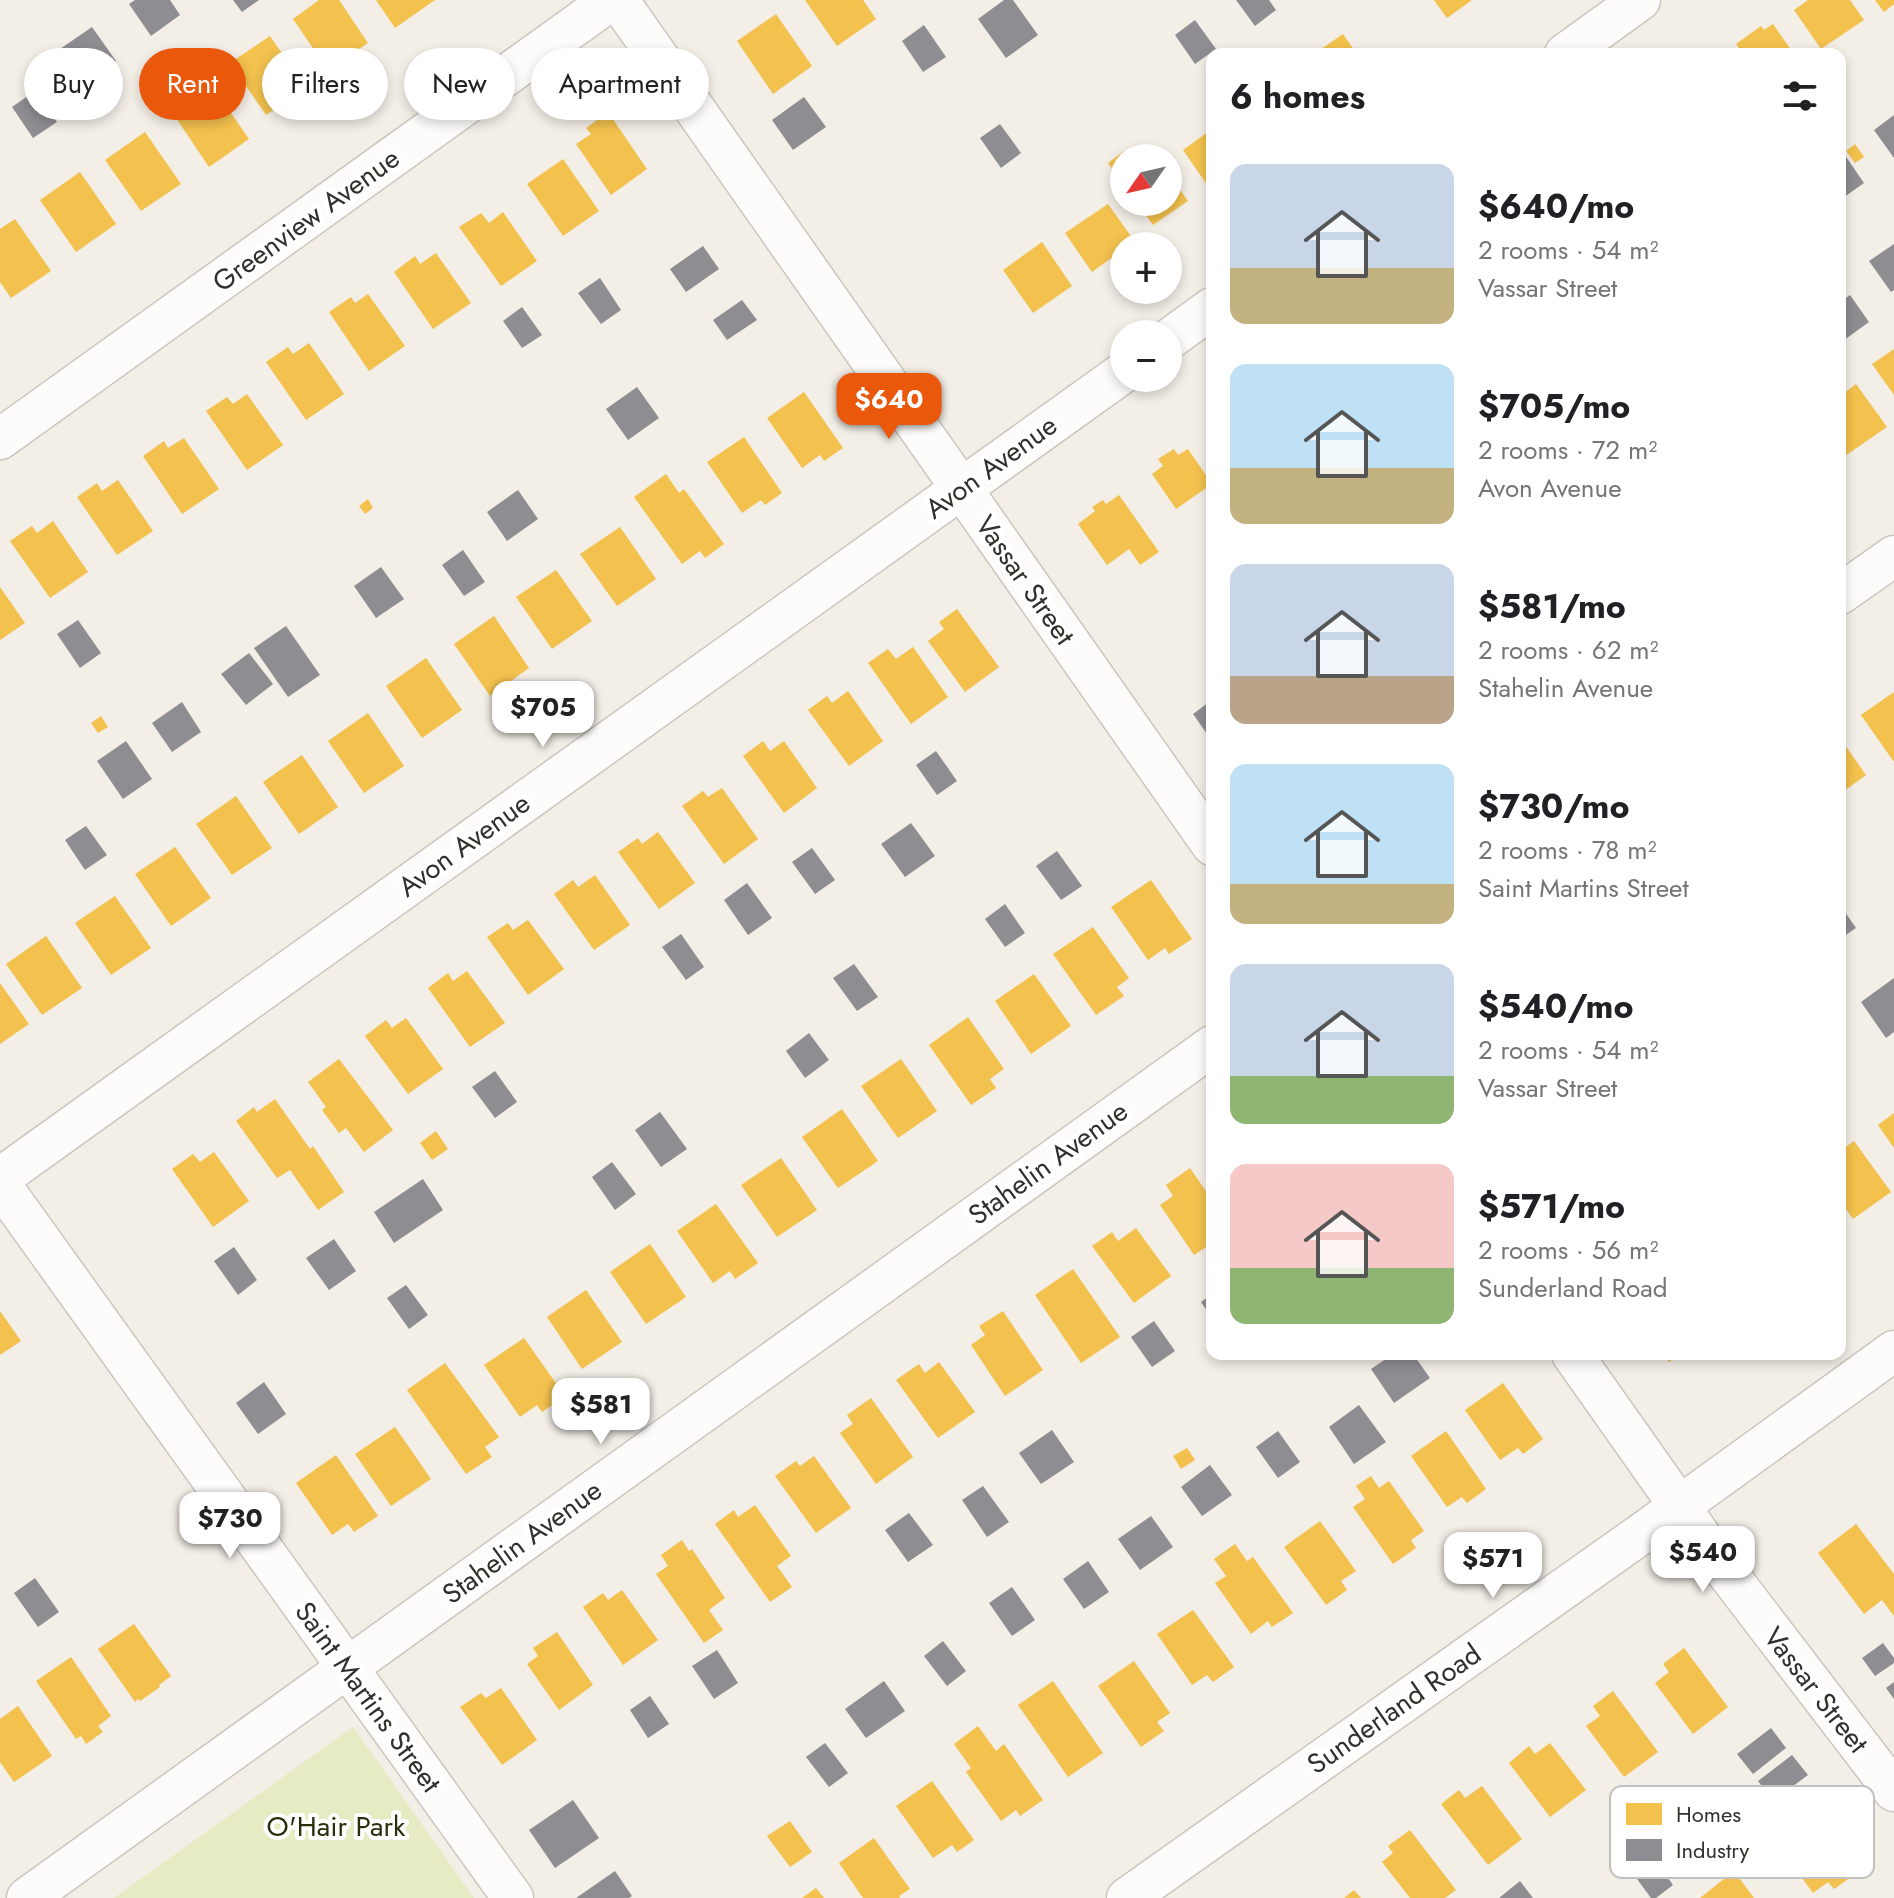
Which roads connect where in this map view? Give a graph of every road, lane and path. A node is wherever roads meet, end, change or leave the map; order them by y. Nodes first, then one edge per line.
1 (611, 0) edge
2 (618, 0) edge
3 (1640, 0) edge
4 (1573, 48) edge
5 (1206, 312) edge
6 (1182, 330) edge
7 (1110, 382) edge
8 (0, 439) edge
9 (961, 488) junction
10 (1894, 556) edge
11 (1846, 590) edge
12 (1206, 836) edge
13 (1206, 1050) edge
14 (0, 1181) edge
15 (1894, 1351) edge
16 (1576, 1360) edge
17 (1679, 1506) junction
18 (347, 1667) junction
19 (1894, 1791) edge
20 (27, 1898) edge
21 (513, 1898) edge
22 (1127, 1898) edge

1 - 8 street, Greenview Avenue
2 - 9 street, Vassar Street
3 - 4 street
5 - 6 street
7 - 9 street, Avon Avenue
9 - 12 street, Vassar Street
9 - 14 street, Avon Avenue
10 - 11 street
13 - 18 street, Stahelin Avenue
14 - 18 street, Saint Martins Street
15 - 17 street, Sunderland Road
16 - 17 street, Vassar Street
17 - 19 street, Vassar Street
17 - 22 street, Sunderland Road
18 - 20 street, Stahelin Avenue
18 - 21 street, Saint Martins Street

